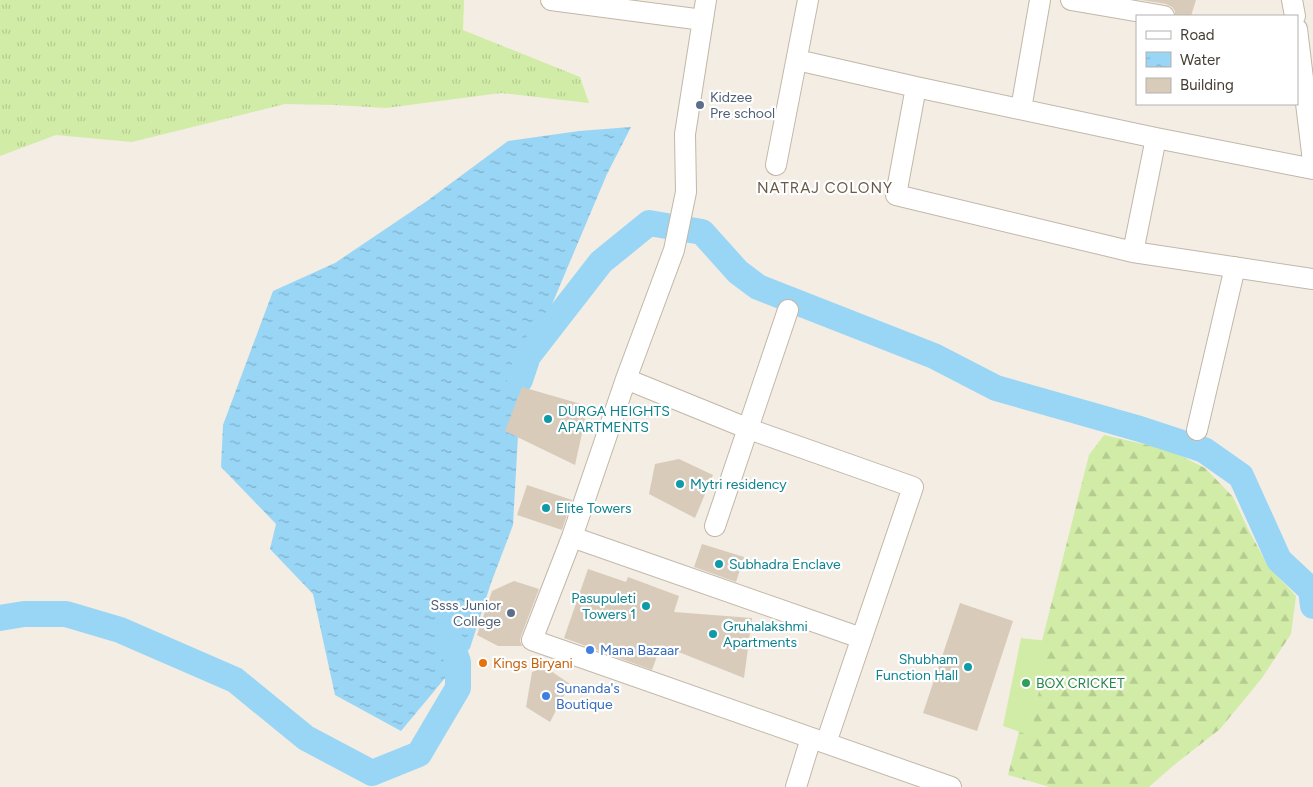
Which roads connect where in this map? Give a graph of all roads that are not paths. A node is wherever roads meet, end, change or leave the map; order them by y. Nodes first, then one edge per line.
1 (551, 0) edge
2 (706, 0) edge
3 (808, 0) edge
4 (1040, 0) edge
5 (1071, 0) edge
6 (1292, 0) edge
7 (615, 4) edge
8 (1158, 15) edge
9 (1295, 15) edge
10 (703, 20) junction
11 (1298, 44) edge
12 (797, 60) junction
13 (916, 87) junction
14 (1021, 109) junction
15 (1156, 138) junction
16 (1313, 161) edge
17 (776, 165) dead end
18 (1313, 169) edge
19 (1133, 252) junction
20 (1234, 267) junction
21 (1313, 279) edge
22 (788, 310) dead end
23 (626, 379) junction
24 (749, 429) junction
25 (1197, 430) dead end
26 (715, 526) dead end
27 (572, 537) junction
28 (861, 638) junction
29 (818, 740) junction
30 (796, 787) edge
31 (951, 787) edge

1 - 7 street
2 - 10 street
3 - 12 street
4 - 14 street
5 - 8 street
6 - 9 street
7 - 10 street
10 - 23 street
11 - 16 street
12 - 13 street
12 - 17 street
13 - 14 street
13 - 19 street
14 - 15 street
15 - 18 street
15 - 19 street
19 - 20 street
20 - 21 street
20 - 25 street
22 - 24 street
23 - 24 street
23 - 27 street
24 - 26 street
24 - 28 street
27 - 28 street
27 - 29 street
28 - 29 street
29 - 30 street
29 - 31 street

